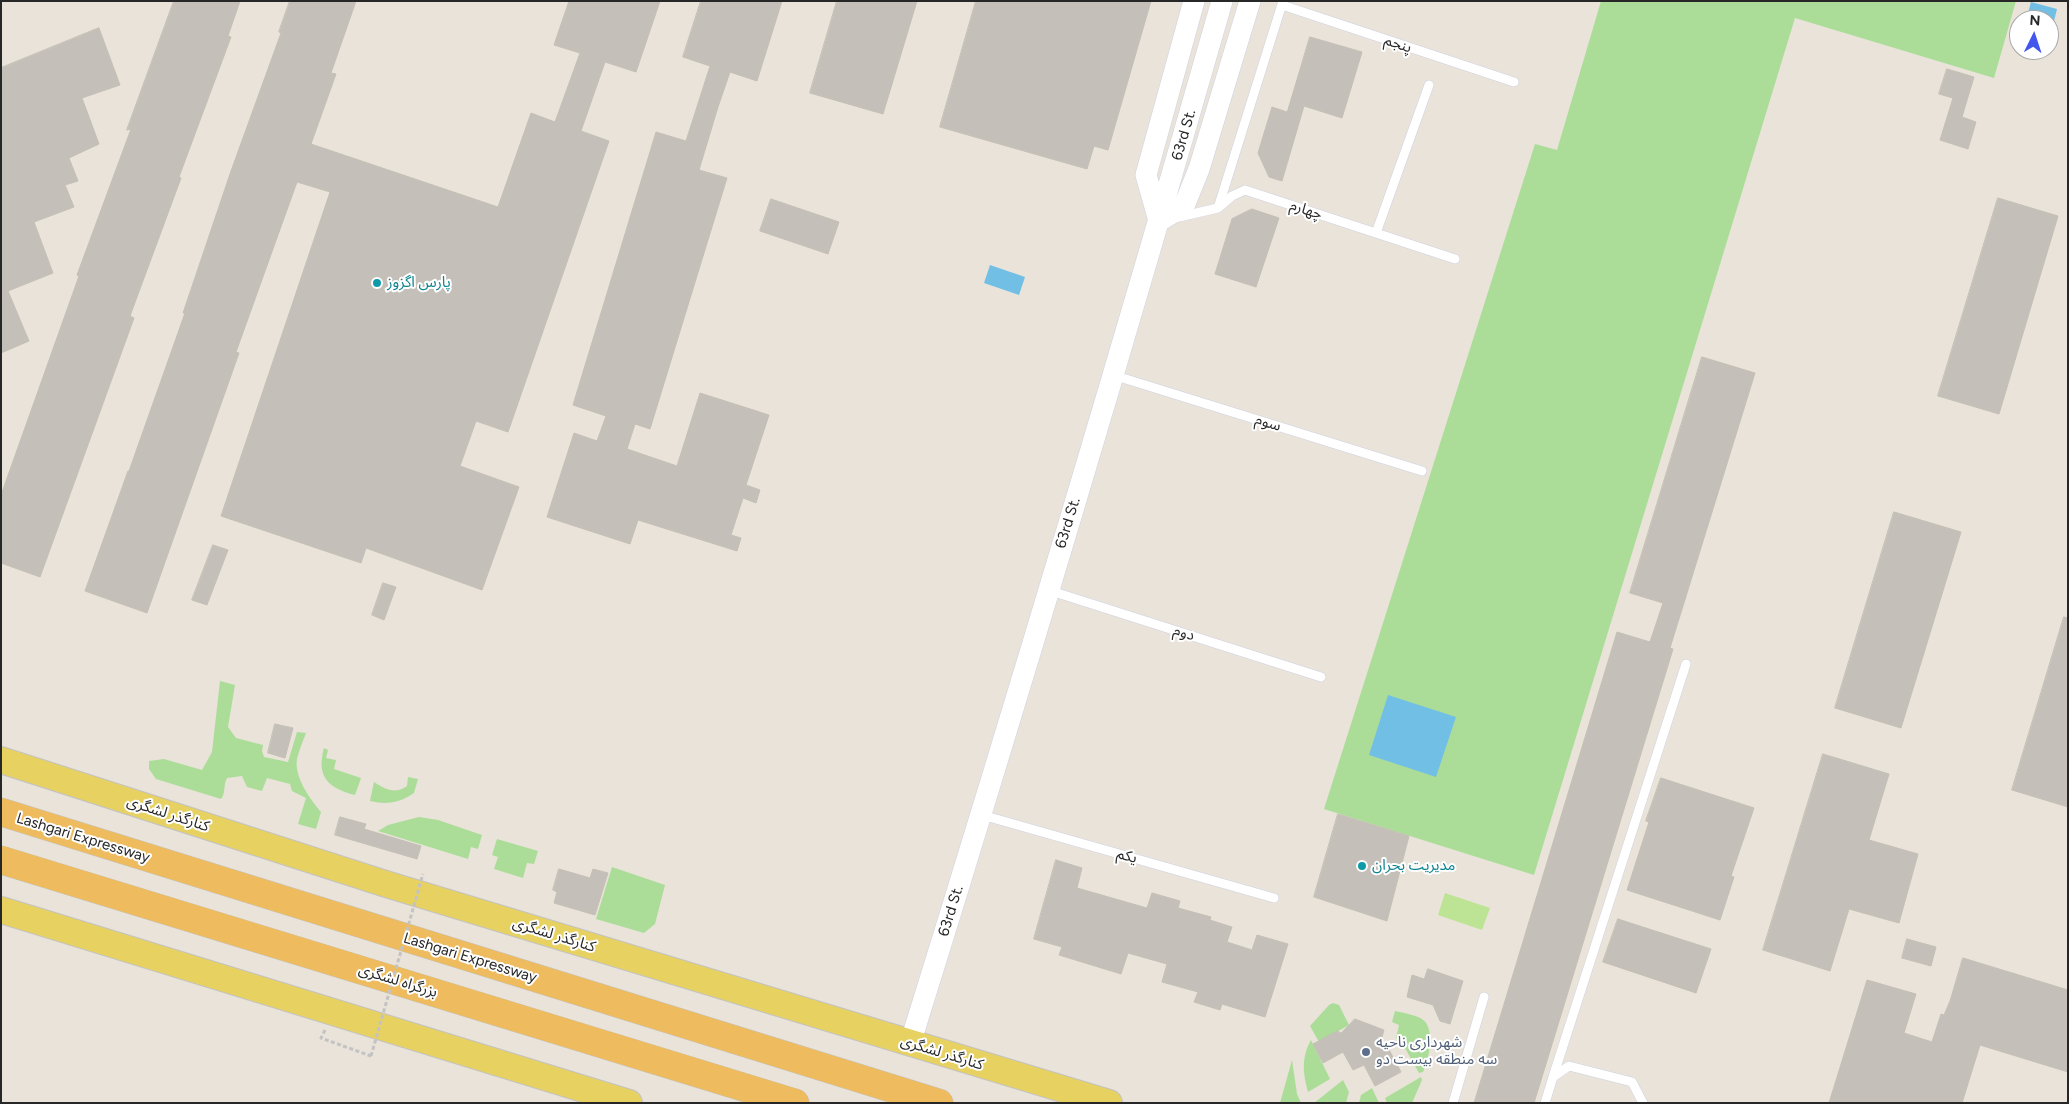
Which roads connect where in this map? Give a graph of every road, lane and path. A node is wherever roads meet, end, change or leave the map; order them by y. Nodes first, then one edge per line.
1 (1194, 1) edge
2 (1222, 1) edge
3 (1250, 1) edge
4 (1282, 3) edge
5 (1514, 82) dead end
6 (1429, 85) dead end
7 (1218, 208) junction
8 (1159, 221) junction
9 (1376, 233) junction
10 (1455, 259) dead end
11 (1113, 375) junction
12 (1422, 470) dead end
13 (1048, 590) junction
14 (1686, 664) dead end
15 (1321, 677) dead end
16 (1, 760) edge
17 (1, 812) edge
18 (981, 815) junction
19 (1, 860) edge
20 (423, 874) dead end
21 (1274, 898) dead end
22 (1, 910) edge
23 (1484, 997) dead end
24 (321, 1038) dead end
25 (910, 1044) junction
26 (1553, 1077) junction
27 (629, 1103) edge
28 (795, 1103) edge
29 (939, 1103) edge
30 (1109, 1103) edge
31 (1453, 1103) edge
32 (1545, 1103) edge
33 (1643, 1103) edge

1 - 8 street
2 - 8 street, 63rd St.
3 - 8 street
4 - 5 lane, پنجم
4 - 7 lane
6 - 9 lane
7 - 8 lane, چهارم
7 - 9 lane, چهارم
8 - 11 street, 63rd St.
9 - 10 lane, چهارم
11 - 12 lane, سوم
11 - 13 street, 63rd St.
13 - 15 lane, دوم
13 - 18 street, 63rd St.
14 - 26 lane
16 - 25 main road, کنارگذر لشگری
17 - 29 highway, Lashgari Expressway
18 - 21 lane, یکم
18 - 25 street, 63rd St.
19 - 28 highway, بزرگراه لشگری
20 - 24 path, bridge
22 - 27 main road
23 - 31 lane
25 - 30 main road, کنارگذر لشگری
26 - 32 lane
26 - 33 lane

